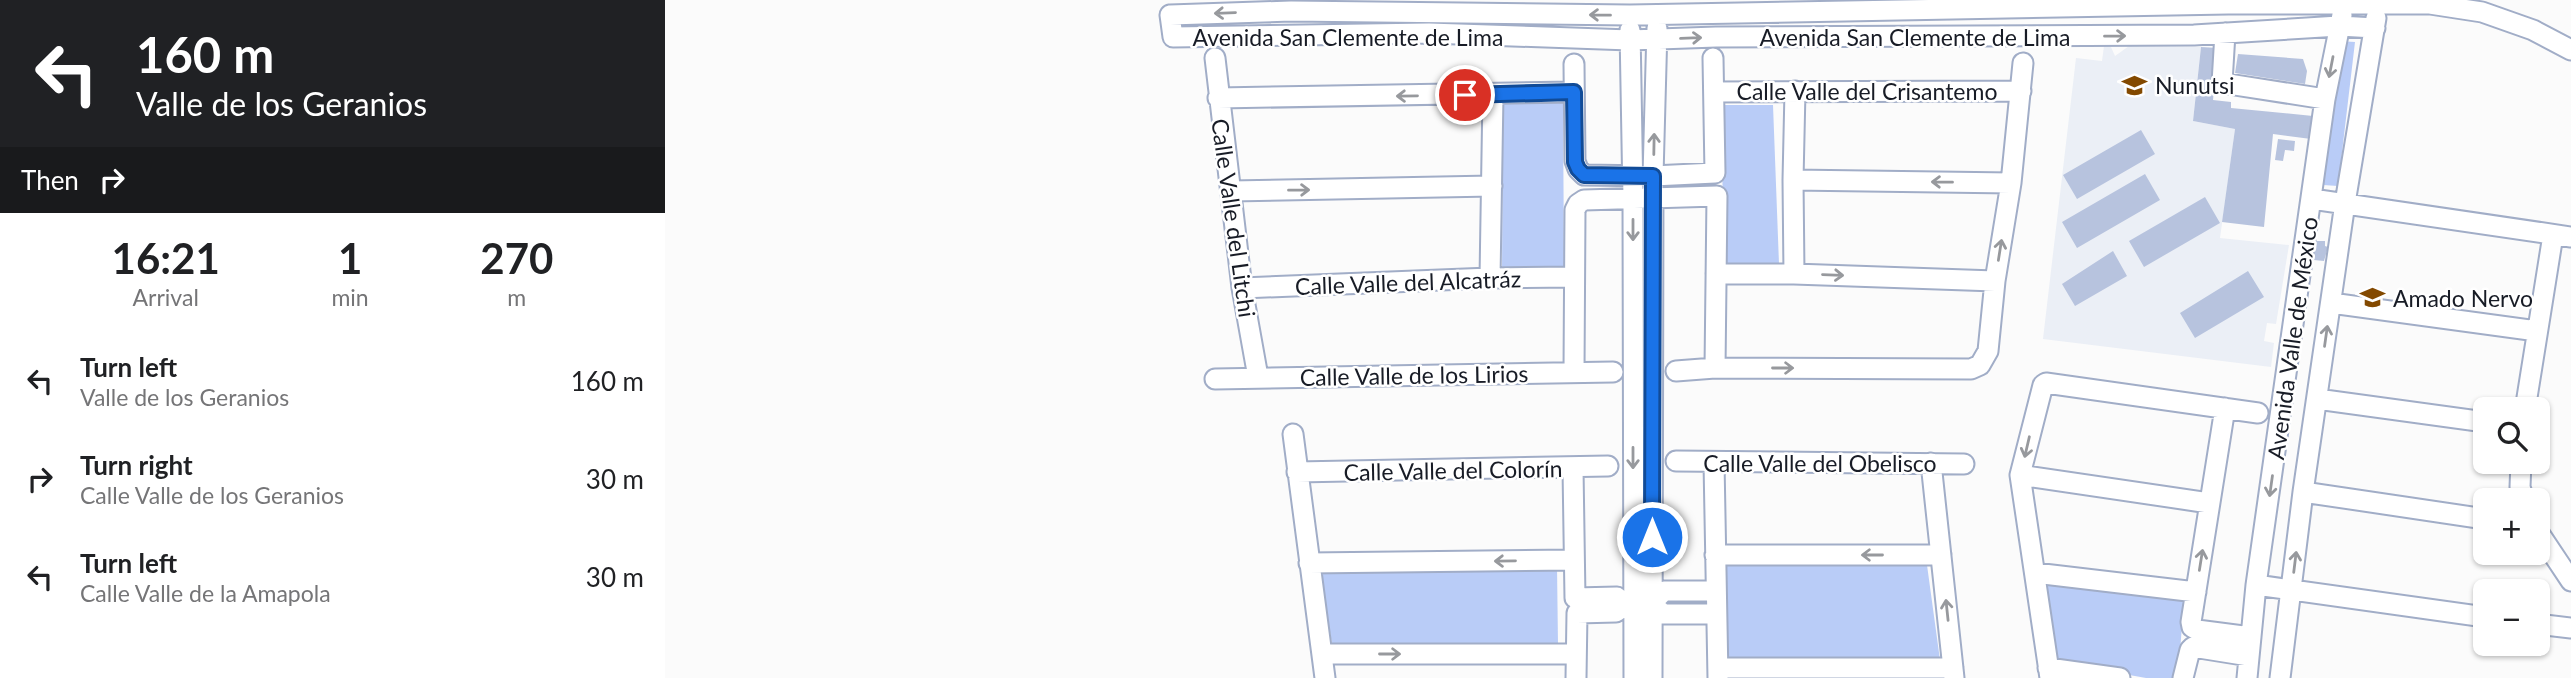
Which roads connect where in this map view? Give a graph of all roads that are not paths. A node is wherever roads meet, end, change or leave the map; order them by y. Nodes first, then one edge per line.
1 (2227, 2) edge
2 (2317, 2) edge
3 (2346, 2) edge
4 (2379, 3) edge
5 (1974, 4) edge
6 (1289, 6) edge
7 (1677, 6) edge
8 (1164, 8) edge
9 (1658, 14) junction
10 (1630, 15) junction
11 (2339, 26) junction
12 (2375, 28) junction
13 (2225, 33) junction
14 (1300, 35) junction
15 (1630, 40) junction
16 (1657, 40) junction
17 (2571, 50) edge
18 (1215, 58) dead end
19 (1713, 58) dead end
20 (2023, 63) dead end
21 (1574, 64) dead end
22 (1795, 91) junction
23 (2021, 91) junction
24 (1574, 92) junction
25 (1714, 92) junction
26 (1493, 94) junction
27 (1218, 98) junction
28 (2325, 99) junction
29 (1632, 174) junction
30 (1653, 176) junction
31 (1793, 180) junction
32 (2011, 183) junction
33 (1492, 186) junction
34 (1231, 191) junction
35 (1653, 197) junction
36 (1633, 198) junction
37 (2312, 199) junction
38 (2345, 203) junction
39 (2562, 236) edge
40 (1716, 274) junction
41 (1794, 274) junction
42 (1574, 277) junction
43 (1490, 278) junction
44 (1995, 281) junction
45 (1243, 288) junction
46 (2331, 303) junction
47 (2537, 331) junction
48 (1715, 368) junction
49 (1676, 371) dead end
50 (1574, 372) junction
51 (1613, 372) dead end
52 (1258, 377) junction
53 (1215, 379) dead end
54 (2527, 397) edge
55 (2318, 399) junction
56 (2225, 408) junction
57 (2258, 413) dead end
58 (2473, 420) edge
59 (1293, 434) dead end
60 (1676, 461) dead end
61 (1714, 461) junction
62 (1931, 463) junction
63 (1964, 464) dead end
64 (1608, 466) dead end
65 (1573, 468) junction
66 (1297, 472) junction
67 (2020, 475) junction
68 (2303, 492) junction
69 (2209, 503) junction
70 (2473, 517) edge
71 (2550, 550) edge
72 (1715, 555) junction
73 (1941, 555) junction
74 (1573, 560) junction
75 (1309, 563) junction
76 (2035, 573) junction
77 (2571, 581) edge
78 (2256, 585) junction
79 (1716, 591) junction
80 (2292, 591) junction
81 (2196, 592) junction
82 (1637, 604) junction
83 (1576, 606) junction
84 (1716, 614) junction
85 (2473, 615) edge
86 (2550, 626) edge
87 (2571, 628) edge
88 (2250, 647) junction
89 (1322, 654) junction
90 (1576, 654) junction
91 (1718, 673) edge
92 (1954, 673) edge
93 (2049, 673) edge
94 (1325, 678) edge
95 (1576, 678) edge
96 (1634, 678) edge
97 (1652, 678) edge
98 (2120, 678) edge
99 (2183, 678) edge
100 (2247, 678) edge
101 (2280, 678) edge

1 - 2 street, Avenida San Clemente de Lima
1 - 5 street, Avenida San Clemente de Lima
2 - 3 street, Avenida San Clemente de Lima
3 - 4 street, Avenida San Clemente de Lima
3 - 11 street, Avenida Valle de México
4 - 12 street, Avenida Valle de México
4 - 17 street, Avenida San Clemente de Lima
5 - 7 street, Avenida San Clemente de Lima
6 -> 8 street, Avenida San Clemente de Lima
10 -> 6 street, Avenida San Clemente de Lima
6 - 14 street
7 - 9 street, Avenida San Clemente de Lima
8 - 14 street, Avenida San Clemente de Lima
9 - 10 street, Avenida San Clemente de Lima
9 - 16 street
10 - 15 street
11 - 12 street, Avenida San Clemente de Lima
11 - 13 street, Avenida San Clemente de Lima
11 -> 28 street, Avenida Valle de México
12 - 38 street, Avenida Valle de México
16 -> 13 street, Avenida San Clemente de Lima
13 - 28 street
14 - 15 street, Avenida San Clemente de Lima
15 - 16 street, Avenida San Clemente de Lima
15 - 29 street
30 -> 16 street
18 - 27 street, Calle Valle del Litchi
19 - 25 street
20 - 23 street
21 - 24 street
22 - 23 street, Calle Valle del Crisantemo
22 - 25 street, Calle Valle del Crisantemo
22 - 31 street
23 - 32 street
24 - 26 street
24 - 29 street
25 - 30 street
26 -> 27 street
26 - 33 street
27 - 34 street, Calle Valle del Litchi
28 - 37 street, Avenida Valle de México
29 - 30 street
29 - 36 street
30 - 35 street
32 -> 31 street
31 - 41 street
44 -> 32 street
34 -> 33 street
33 - 43 street
34 - 45 street, Calle Valle del Litchi
35 - 36 street
35 - 40 street
35 - 82 street
36 - 42 street
36 -> 82 street
37 - 38 street
37 -> 78 street, Avenida Valle de México
38 - 39 street
38 - 46 street, Avenida Valle de México
39 - 47 street
40 - 41 street
40 - 48 street
41 -> 44 street
42 - 43 street, Calle Valle del Alcatráz
42 - 50 street
43 - 45 street, Calle Valle del Alcatráz
48 -> 44 street
45 - 52 street, Calle Valle del Litchi
46 - 47 street
55 -> 46 street, Avenida Valle de México
47 - 54 street
48 - 49 street
50 - 51 street, Calle Valle de los Lirios
50 - 52 street, Calle Valle de los Lirios
52 - 53 street, Calle Valle de los Lirios
55 - 58 street
55 - 68 street, Avenida Valle de México
56 - 57 street
56 -> 67 street
56 - 69 street
59 - 66 street
60 - 61 street, Calle Valle del Obelisco
61 - 62 street, Calle Valle del Obelisco
61 - 72 street
62 - 63 street, Calle Valle del Obelisco
62 - 73 street
64 - 65 street, Calle Valle del Colorín
65 - 66 street, Calle Valle del Colorín
65 - 74 street
66 - 75 street
67 - 69 street
67 - 76 street
68 - 70 street
80 -> 68 street, Avenida Valle de México
81 -> 69 street
71 - 77 street
73 -> 72 street
72 - 79 street
92 -> 73 street
74 -> 75 street
74 - 83 street
75 - 89 street
76 - 81 street
76 - 93 street
78 - 80 street
78 - 88 street, Avenida Valle de México
79 - 82 street
79 - 84 street
80 - 85 street
80 - 101 street, Avenida Valle de México
81 - 88 street
82 - 83 street
82 - 84 street
82 - 96 street
82 - 97 street
83 - 90 street
84 - 91 street
86 - 87 street
88 - 99 street
88 - 100 street, Avenida Valle de México
89 -> 90 street
89 - 94 street
90 - 95 street
91 - 92 street
93 - 98 street

